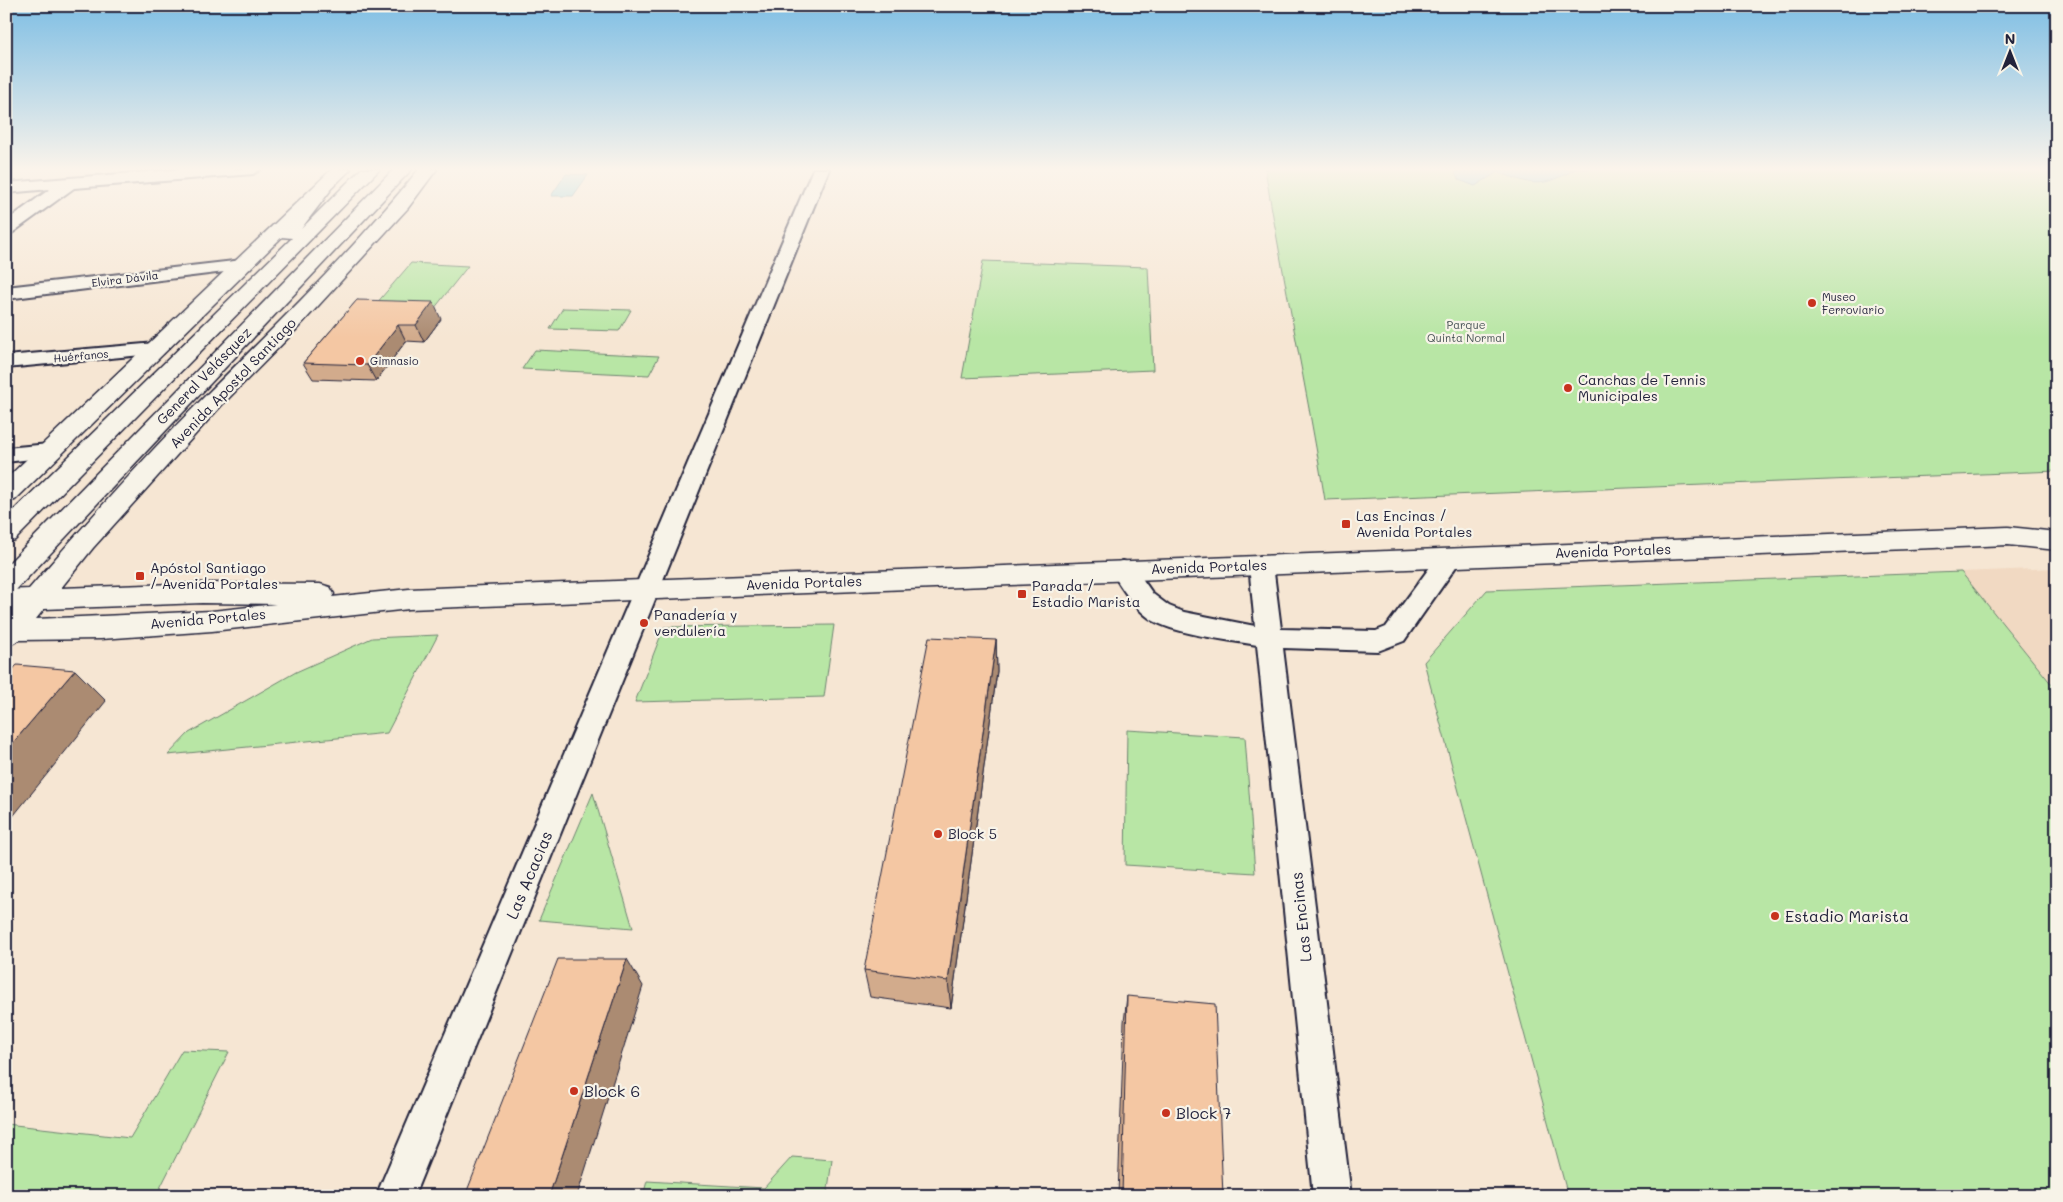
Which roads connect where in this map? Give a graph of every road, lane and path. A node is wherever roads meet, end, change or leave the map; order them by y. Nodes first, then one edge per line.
1 (285, 225) edge
2 (296, 225) edge
3 (316, 225) edge
4 (351, 225) edge
5 (364, 225) edge
6 (382, 225) edge
7 (798, 225) edge
8 (243, 265) junction
9 (298, 280) junction
10 (6, 293) edge
11 (241, 300) junction
12 (156, 350) junction
13 (6, 362) edge
14 (49, 451) junction
15 (6, 455) edge
16 (6, 494) edge
17 (2057, 526) edge
18 (6, 534) edge
19 (2008, 536) junction
20 (2057, 541) edge
21 (1450, 558) junction
22 (1261, 565) junction
23 (1123, 570) junction
24 (648, 589) junction
25 (18, 595) edge
26 (409, 598) junction
27 (8, 632) edge
28 (1269, 638) junction
29 (395, 1196) edge
30 (1332, 1196) edge

1 - 8 main road
2 - 11 main road
3 - 11 main road, General Velásquez
4 - 9 main road, General Velásquez
5 - 9 main road
6 - 25 main road, Avenida Apostol Santiago
7 - 24 street, Las Acacias
8 - 10 street, Elvira Dávila
8 - 12 main road
9 - 25 main road, General Velásquez
11 - 18 main road, General Velásquez
12 - 13 street, Huérfanos
12 - 14 main road
14 - 15 street
14 - 16 main road
17 - 19 main road, Avenida Portales
19 - 20 main road, Avenida Portales
19 - 21 main road, Avenida Portales
21 - 22 main road, Avenida Portales
21 - 28 street
22 - 23 main road, Avenida Portales
22 - 28 street, Las Encinas
23 - 24 main road, Avenida Portales
23 - 28 street
24 - 26 main road, Avenida Portales
24 - 29 street, Las Acacias
25 - 26 main road, Avenida Portales
25 - 27 main road
26 - 27 main road, Avenida Portales
28 - 30 street, Las Encinas

